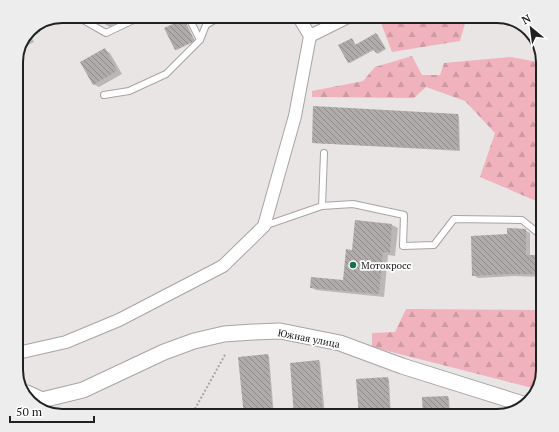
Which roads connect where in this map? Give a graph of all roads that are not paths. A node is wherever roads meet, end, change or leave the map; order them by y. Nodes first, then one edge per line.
1 (88, 23) edge
2 (128, 23) edge
3 (192, 23) edge
4 (209, 23) edge
5 (302, 23) edge
6 (336, 23) edge
7 (310, 36) junction
8 (200, 40) junction
9 (104, 95) dead end
10 (324, 153) dead end
11 (322, 206) junction
12 (264, 226) junction
13 (536, 231) edge
14 (23, 352) edge
15 (32, 395) edge
16 (518, 403) edge

1 - 2 lane
3 - 8 lane
4 - 8 lane
5 - 7 street
6 - 7 street
7 - 12 street
8 - 9 lane
10 - 11 lane
11 - 12 lane
11 - 13 lane
12 - 14 street
15 - 16 street, Южная улица

